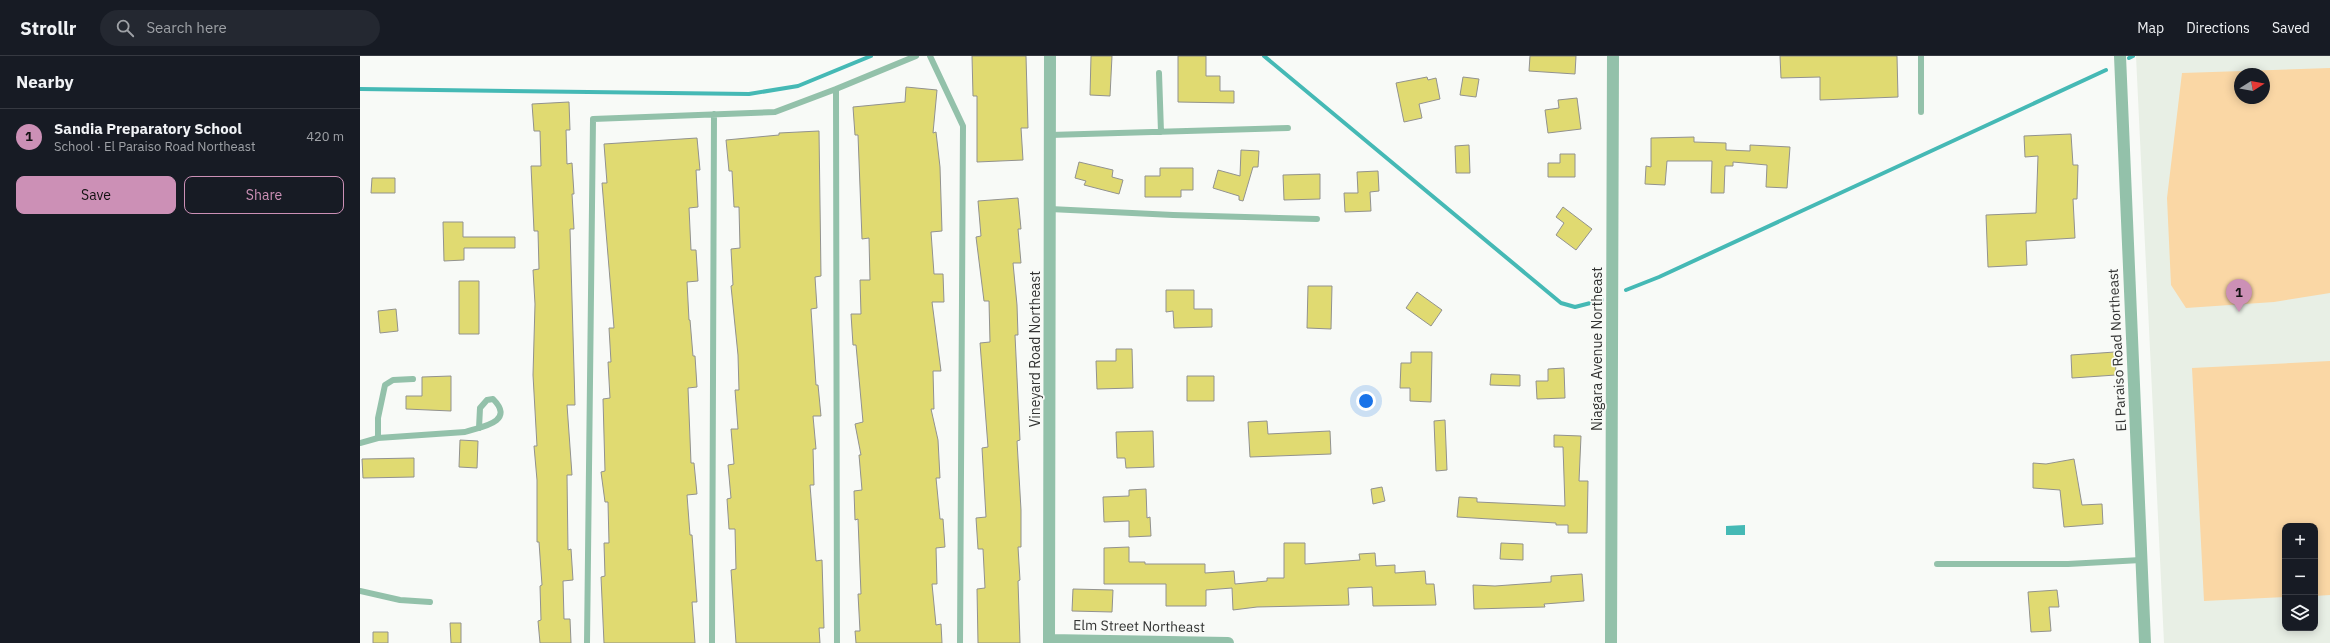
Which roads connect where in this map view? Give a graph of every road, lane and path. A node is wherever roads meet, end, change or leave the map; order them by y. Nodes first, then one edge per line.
1 (916, 56) edge
2 (930, 56) edge
3 (1050, 56) edge
4 (1613, 56) edge
5 (1921, 56) edge
6 (2120, 56) edge
7 (1159, 73) dead end
8 (836, 89) junction
9 (1921, 112) dead end
10 (714, 114) junction
11 (1288, 128) dead end
12 (1162, 132) junction
13 (1050, 135) junction
14 (1050, 209) junction
15 (1317, 218) dead end
16 (413, 379) dead end
17 (479, 428) junction
18 (378, 438) junction
19 (360, 443) edge
20 (2141, 560) junction
21 (1937, 564) dead end
22 (360, 591) edge
23 (430, 602) dead end
24 (1049, 641) edge
25 (588, 643) edge
26 (712, 643) edge
27 (837, 643) edge
28 (960, 643) edge
29 (1228, 643) edge
30 (1611, 643) edge
31 (2145, 643) edge

1 - 8 lane
2 - 28 lane
3 - 13 street, Vineyard Road Northeast
4 - 30 street, Niagara Avenue Northeast
5 - 9 lane
6 - 20 street, El Paraiso Road Northeast
7 - 12 lane
8 - 10 lane
8 - 27 lane
10 - 25 lane
10 - 26 lane
11 - 12 lane
12 - 13 lane
13 - 14 street, Vineyard Road Northeast
14 - 15 lane
14 - 24 street, Vineyard Road Northeast
16 - 18 lane
17 - 17 lane
17 - 18 lane
18 - 19 lane
20 - 21 lane
20 - 31 street, El Paraiso Road Northeast
22 - 23 lane
24 - 29 street, Elm Street Northeast

